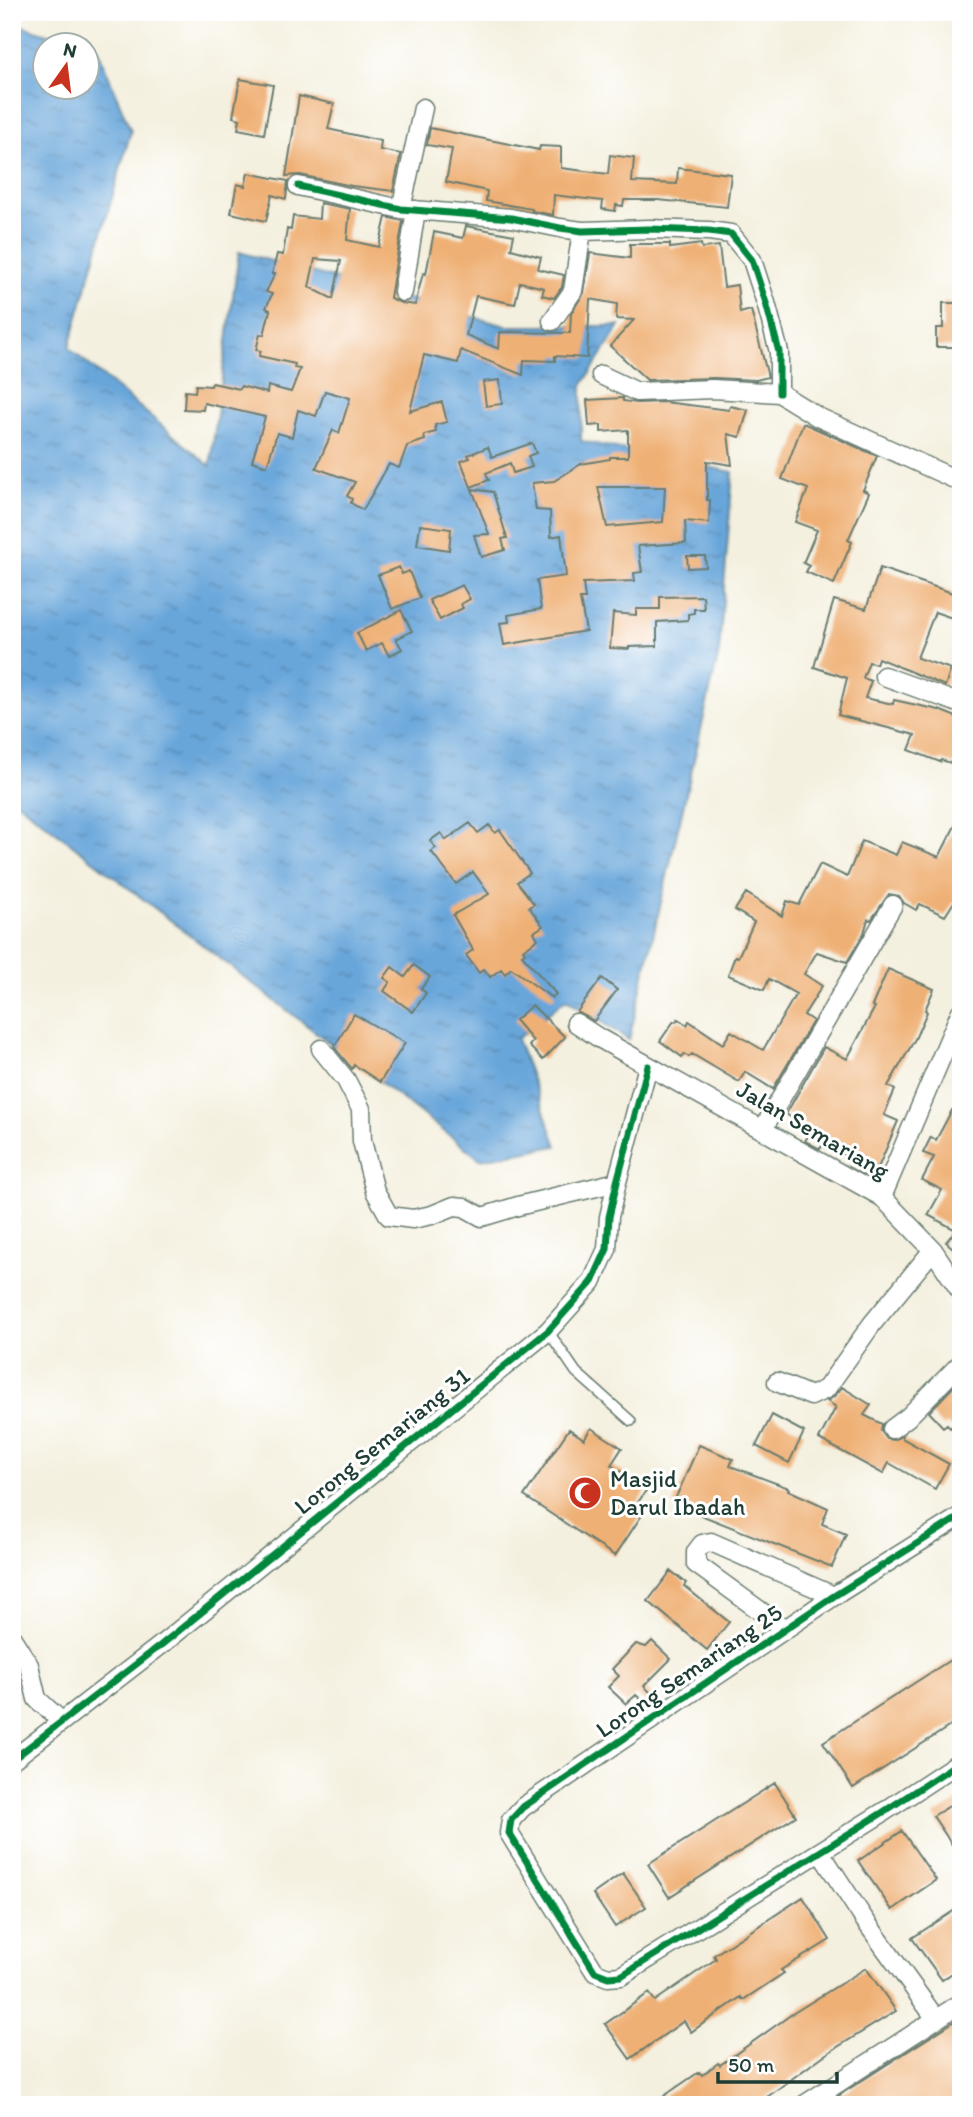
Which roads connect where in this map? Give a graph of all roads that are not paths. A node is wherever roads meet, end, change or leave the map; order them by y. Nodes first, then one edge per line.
1 (424, 108) dead end
2 (298, 186) dead end
3 (409, 209) junction
4 (582, 231) junction
5 (402, 292) dead end
6 (552, 321) dead end
7 (601, 375) dead end
8 (779, 393) junction
9 (961, 482) edge
10 (884, 676) dead end
11 (961, 704) edge
12 (893, 905) dead end
13 (960, 1014) edge
14 (576, 1023) dead end
15 (321, 1049) dead end
16 (648, 1066) junction
17 (763, 1129) junction
18 (617, 1182) junction
19 (882, 1196) junction
20 (933, 1250) junction
21 (961, 1292) edge
22 (548, 1331) junction
23 (961, 1363) edge
24 (777, 1382) dead end
25 (631, 1421) dead end
26 (892, 1429) dead end
27 (961, 1516) edge
28 (834, 1596) junction
29 (785, 1629) junction
30 (12, 1638) edge
31 (61, 1721) junction
32 (12, 1760) edge
33 (961, 1761) edge
34 (820, 1852) junction
35 (961, 2003) edge
36 (936, 2019) junction
37 (804, 2105) edge

1 - 3 street
2 - 3 street
3 - 4 street
3 - 5 street
4 - 6 street
4 - 8 street
7 - 8 street
8 - 9 street
10 - 11 street
12 - 17 street
13 - 19 street
14 - 16 street, Jalan Semariang
15 - 18 street
16 - 17 street, Jalan Semariang
16 - 18 street, Lorong Semariang 31
17 - 19 street, Jalan Semariang
18 - 22 street, Lorong Semariang 31
19 - 20 street, Jalan Semariang
20 - 21 street, Jalan Semariang
20 - 24 street
22 - 25 lane
22 - 31 street, Lorong Semariang 31
23 - 26 street
27 - 28 street, Lorong Semariang 25
28 - 29 street, Lorong Semariang 25
28 - 29 street
29 - 34 street, Lorong Semariang 25
30 - 31 street
31 - 32 street, Lorong Semariang 31
33 - 34 street, Lorong Semariang 25
34 - 36 street
35 - 36 street
36 - 37 street

